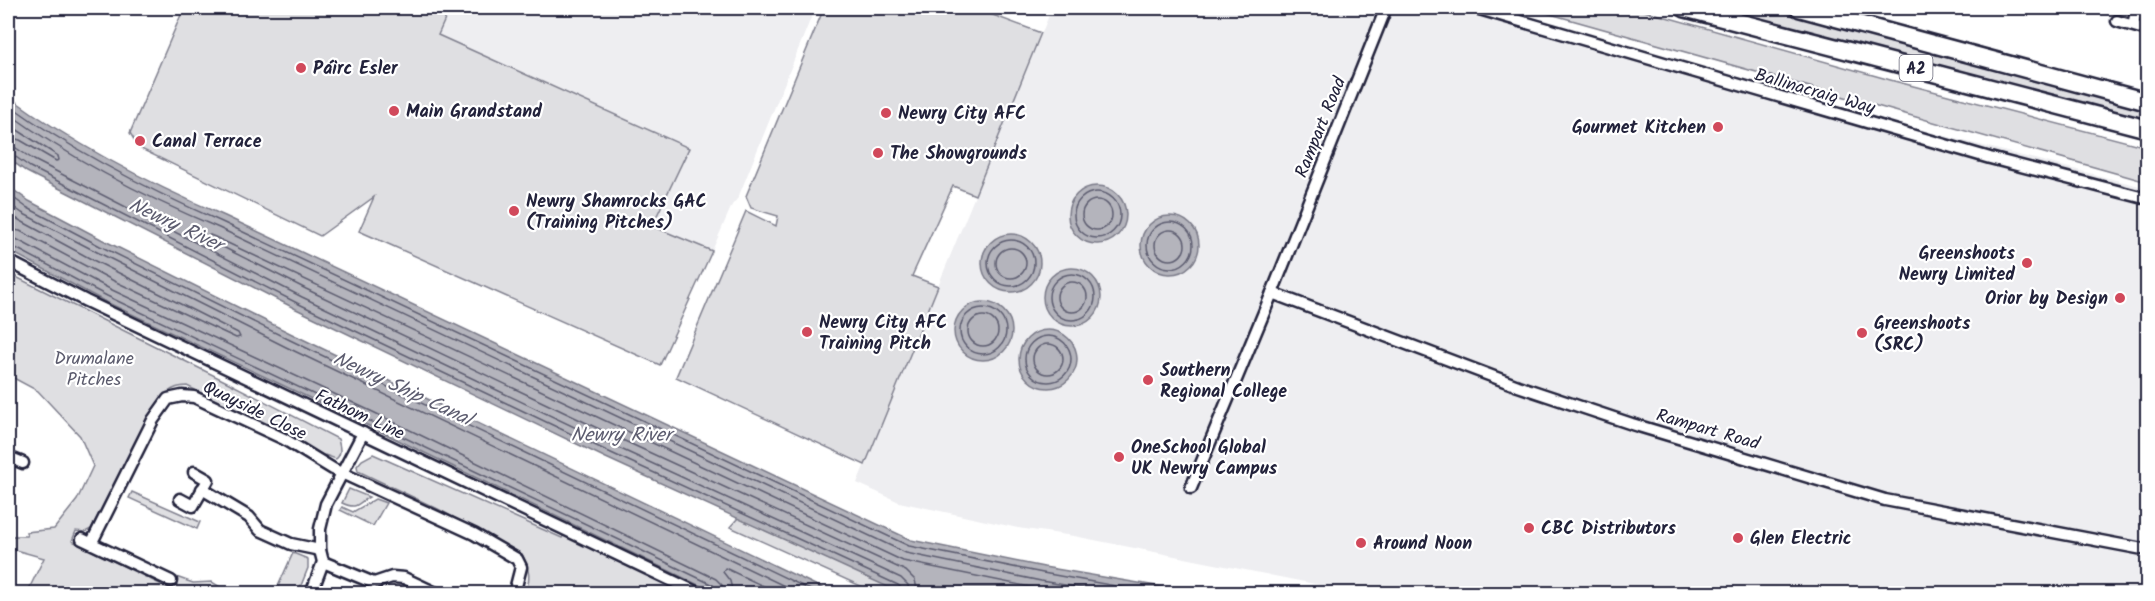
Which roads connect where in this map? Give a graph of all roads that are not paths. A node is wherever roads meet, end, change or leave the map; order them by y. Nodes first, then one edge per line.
1 (1386, 8) edge
2 (1476, 8) edge
3 (1684, 8) edge
4 (1799, 8) edge
5 (2138, 8) edge
6 (2117, 21) dead end
7 (2133, 25) junction
8 (2145, 29) dead end
9 (2148, 102) edge
10 (2148, 129) edge
11 (2148, 199) edge
12 (8, 261) edge
13 (1272, 293) junction
14 (363, 434) junction
15 (8, 457) edge
16 (23, 463) dead end
17 (194, 472) dead end
18 (341, 473) junction
19 (1191, 488) dead end
20 (202, 489) junction
21 (180, 499) dead end
22 (320, 550) junction
23 (2148, 550) edge
24 (323, 562) junction
25 (171, 581) dead end
26 (311, 594) edge
27 (438, 594) edge
28 (514, 594) edge
29 (700, 594) edge

1 - 13 street, Rampart Road
2 - 11 street, Ballinacraig Way
3 - 10 highway, A2
4 - 9 highway, A2
5 - 7 street
6 - 7 street
7 - 8 street
12 - 14 street, Fathom Line
13 - 19 street, Rampart Road
13 - 23 street, Rampart Road
14 - 18 street
14 - 29 street, Fathom Line
15 - 16 street
17 - 20 street
18 - 22 street
18 - 25 street, Quayside Close
18 - 28 street, Quayside Close
20 - 21 street
20 - 22 street
22 - 24 street
24 - 26 street
24 - 27 street

